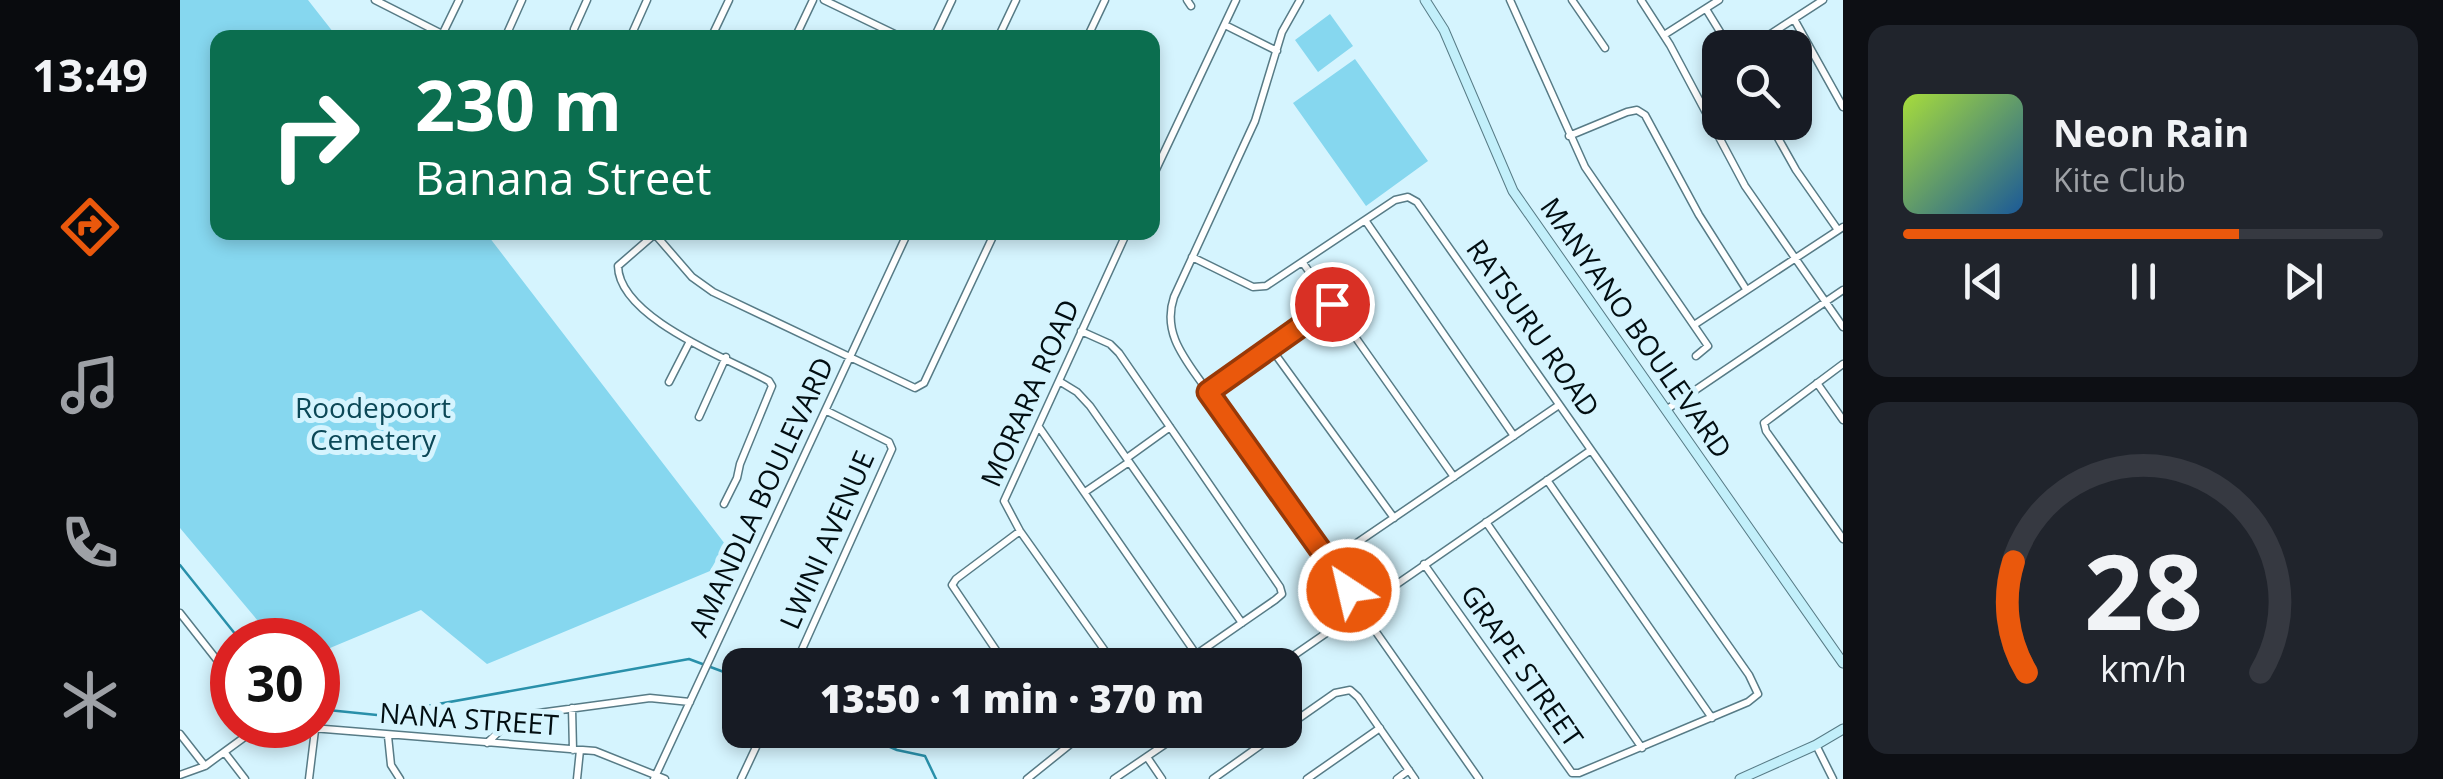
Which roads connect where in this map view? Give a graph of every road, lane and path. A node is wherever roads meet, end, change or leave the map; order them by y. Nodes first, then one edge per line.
1 (375, 0) edge
2 (459, 0) edge
3 (522, 0) edge
4 (587, 0) edge
5 (647, 0) edge
6 (730, 0) edge
7 (812, 0) edge
8 (824, 0) edge
9 (952, 0) edge
10 (1016, 0) edge
11 (1105, 0) edge
12 (1236, 0) edge
13 (1300, 0) edge
14 (1425, 0) edge
15 (1510, 0) edge
16 (1572, 0) edge
17 (1640, 0) edge
18 (1719, 0) edge
19 (1822, 0) edge
20 (1706, 8) junction
21 (1794, 19) junction
22 (1225, 25) junction
23 (431, 30) edge
24 (445, 30) edge
25 (509, 30) edge
26 (574, 30) edge
27 (634, 30) edge
28 (714, 30) edge
29 (799, 30) edge
30 (886, 30) edge
31 (938, 30) edge
32 (1002, 30) edge
33 (1090, 30) edge
34 (1719, 30) edge
35 (1777, 30) edge
36 (1664, 35) junction
37 (1605, 48) dead end
38 (1277, 51) junction
39 (1843, 107) edge
40 (1569, 136) junction
41 (1779, 140) edge
42 (1160, 161) edge
43 (1365, 220) junction
44 (1840, 228) edge
45 (645, 240) edge
46 (660, 240) edge
47 (904, 240) edge
48 (991, 240) edge
49 (1123, 240) edge
50 (1192, 257) junction
51 (1795, 258) junction
52 (1303, 264) junction
53 (1746, 289) junction
54 (1843, 290) edge
55 (1826, 302) junction
56 (1332, 304) junction
57 (1694, 325) junction
58 (1843, 327) edge
59 (1080, 330) junction
60 (690, 341) junction
61 (1270, 347) junction
62 (1696, 356) dead end
63 (726, 357) junction
64 (852, 357) junction
65 (1843, 364) edge
66 (669, 382) dead end
67 (1059, 382) junction
68 (1817, 384) junction
69 (1208, 392) junction
70 (1559, 405) junction
71 (1666, 410) junction
72 (827, 411) junction
73 (699, 416) dead end
74 (1843, 420) edge
75 (1038, 426) junction
76 (1170, 426) junction
77 (1514, 436) junction
78 (1591, 450) junction
79 (1128, 460) junction
80 (1454, 477) junction
81 (1546, 480) junction
82 (1086, 492) junction
83 (724, 504) dead end
84 (1394, 518) junction
85 (1486, 522) junction
86 (1020, 532) junction
87 (1843, 539) edge
88 (1330, 562) junction
89 (1424, 564) junction
90 (1362, 608) junction
91 (180, 613) edge
92 (1242, 623) junction
93 (803, 648) edge
94 (995, 648) edge
95 (1102, 648) edge
96 (1192, 648) edge
97 (1205, 648) edge
98 (210, 650) edge
99 (1302, 650) edge
100 (1843, 661) edge
101 (1758, 694) joint
102 (690, 702) junction
103 (572, 708) junction
104 (1302, 717) edge
105 (1712, 718) junction
106 (1380, 728) junction
107 (1843, 730) edge
108 (340, 732) edge
109 (180, 734) edge
110 (388, 736) junction
111 (486, 744) junction
112 (1816, 745) junction
113 (231, 748) edge
114 (312, 748) edge
115 (755, 748) edge
116 (1064, 748) edge
117 (1160, 748) edge
118 (1257, 748) edge
119 (1642, 748) junction
120 (577, 750) junction
121 (225, 753) junction
122 (1147, 757) junction
123 (205, 766) junction
124 (1409, 770) junction
125 (180, 775) edge
126 (1028, 776) edge
127 (655, 777) edge
128 (245, 779) edge
129 (309, 779) edge
130 (400, 779) edge
131 (576, 779) edge
132 (665, 779) edge
133 (740, 779) edge
134 (1114, 779) edge
135 (1162, 779) edge
136 (1213, 779) edge
137 (1307, 779) edge
138 (1398, 779) edge
139 (1415, 779) edge
140 (1479, 779) edge
141 (1740, 779) edge
142 (1834, 779) edge

1 - 23 street
2 - 24 street
3 - 25 street
4 - 26 street
5 - 27 street
6 - 28 street
7 - 29 street
8 - 30 street
9 - 31 street
10 - 32 street
11 - 33 street
12 - 22 street
13 - 38 street
14 - 71 street, MANYANO BOULEVARD
15 - 40 street
16 - 37 street
17 - 36 street
18 - 20 street
19 - 21 street
20 - 34 street
20 - 36 street
21 - 35 street
21 - 39 street
22 - 38 street
22 - 42 street
36 - 51 street
38 - 50 street
40 - 53 street
40 - 57 street
41 - 44 street
43 - 52 street, RATSURU ROAD
43 - 70 street, RATSURU ROAD
43 - 77 street
44 - 51 street
45 - 60 street
46 - 64 street
47 - 64 street, AMANDLA BOULEVARD
48 - 64 street
49 - 59 street, MORARA ROAD
50 - 52 street, RATSURU ROAD
50 - 69 street
51 - 53 street
51 - 55 street
52 - 56 street
53 - 57 street
54 - 55 street
55 - 58 street
55 - 71 street
56 - 61 street
56 - 80 street
57 - 62 street
59 - 67 street, MORARA ROAD
59 - 76 street
60 - 63 street
60 - 66 street
61 - 69 street
61 - 84 street
63 - 73 street
63 - 83 street
64 - 72 street, AMANDLA BOULEVARD
65 - 68 street
67 - 75 street, MORARA ROAD
67 - 79 street
68 - 74 street
68 - 87 street
69 - 88 street
70 - 77 street
70 - 78 street, RATSURU ROAD
71 - 100 street, MANYANO BOULEVARD
72 - 93 street, LWINI AVENUE
72 - 102 street, AMANDLA BOULEVARD
75 - 82 street
75 - 86 street, MORARA ROAD
76 - 79 street
76 - 92 street
77 - 80 street
78 - 81 street
78 - 101 street, RATSURU ROAD
79 - 82 street
79 - 92 street
80 - 84 street
81 - 85 street
81 - 105 street
82 - 96 street
84 - 88 street
85 - 89 street
85 - 119 street
86 - 94 street
86 - 95 street, MORARA ROAD
88 - 90 street
89 - 90 street
89 - 119 street, GRAPE STREET
90 - 99 street
90 - 140 street
91 - 98 street
92 - 97 street
101 - 105 street, GRAPE STREET
102 - 103 street
102 - 127 street, AMANDLA BOULEVARD
103 - 111 street
103 - 120 street
104 - 106 street
105 - 119 street, GRAPE STREET
106 - 124 street
106 - 137 street
107 - 112 street
108 - 110 street, NANA STREET
109 - 123 street
110 - 111 street, NANA STREET
110 - 130 street
111 - 120 street, NANA STREET
112 - 141 street
112 - 142 street
113 - 121 street
114 - 129 street
115 - 133 street
116 - 126 street
117 - 122 street
118 - 136 street
120 - 127 street, NANA STREET
120 - 131 street
121 - 123 street
121 - 128 street
122 - 134 street
122 - 135 street
123 - 125 street
124 - 138 street
124 - 139 street
127 - 132 street

